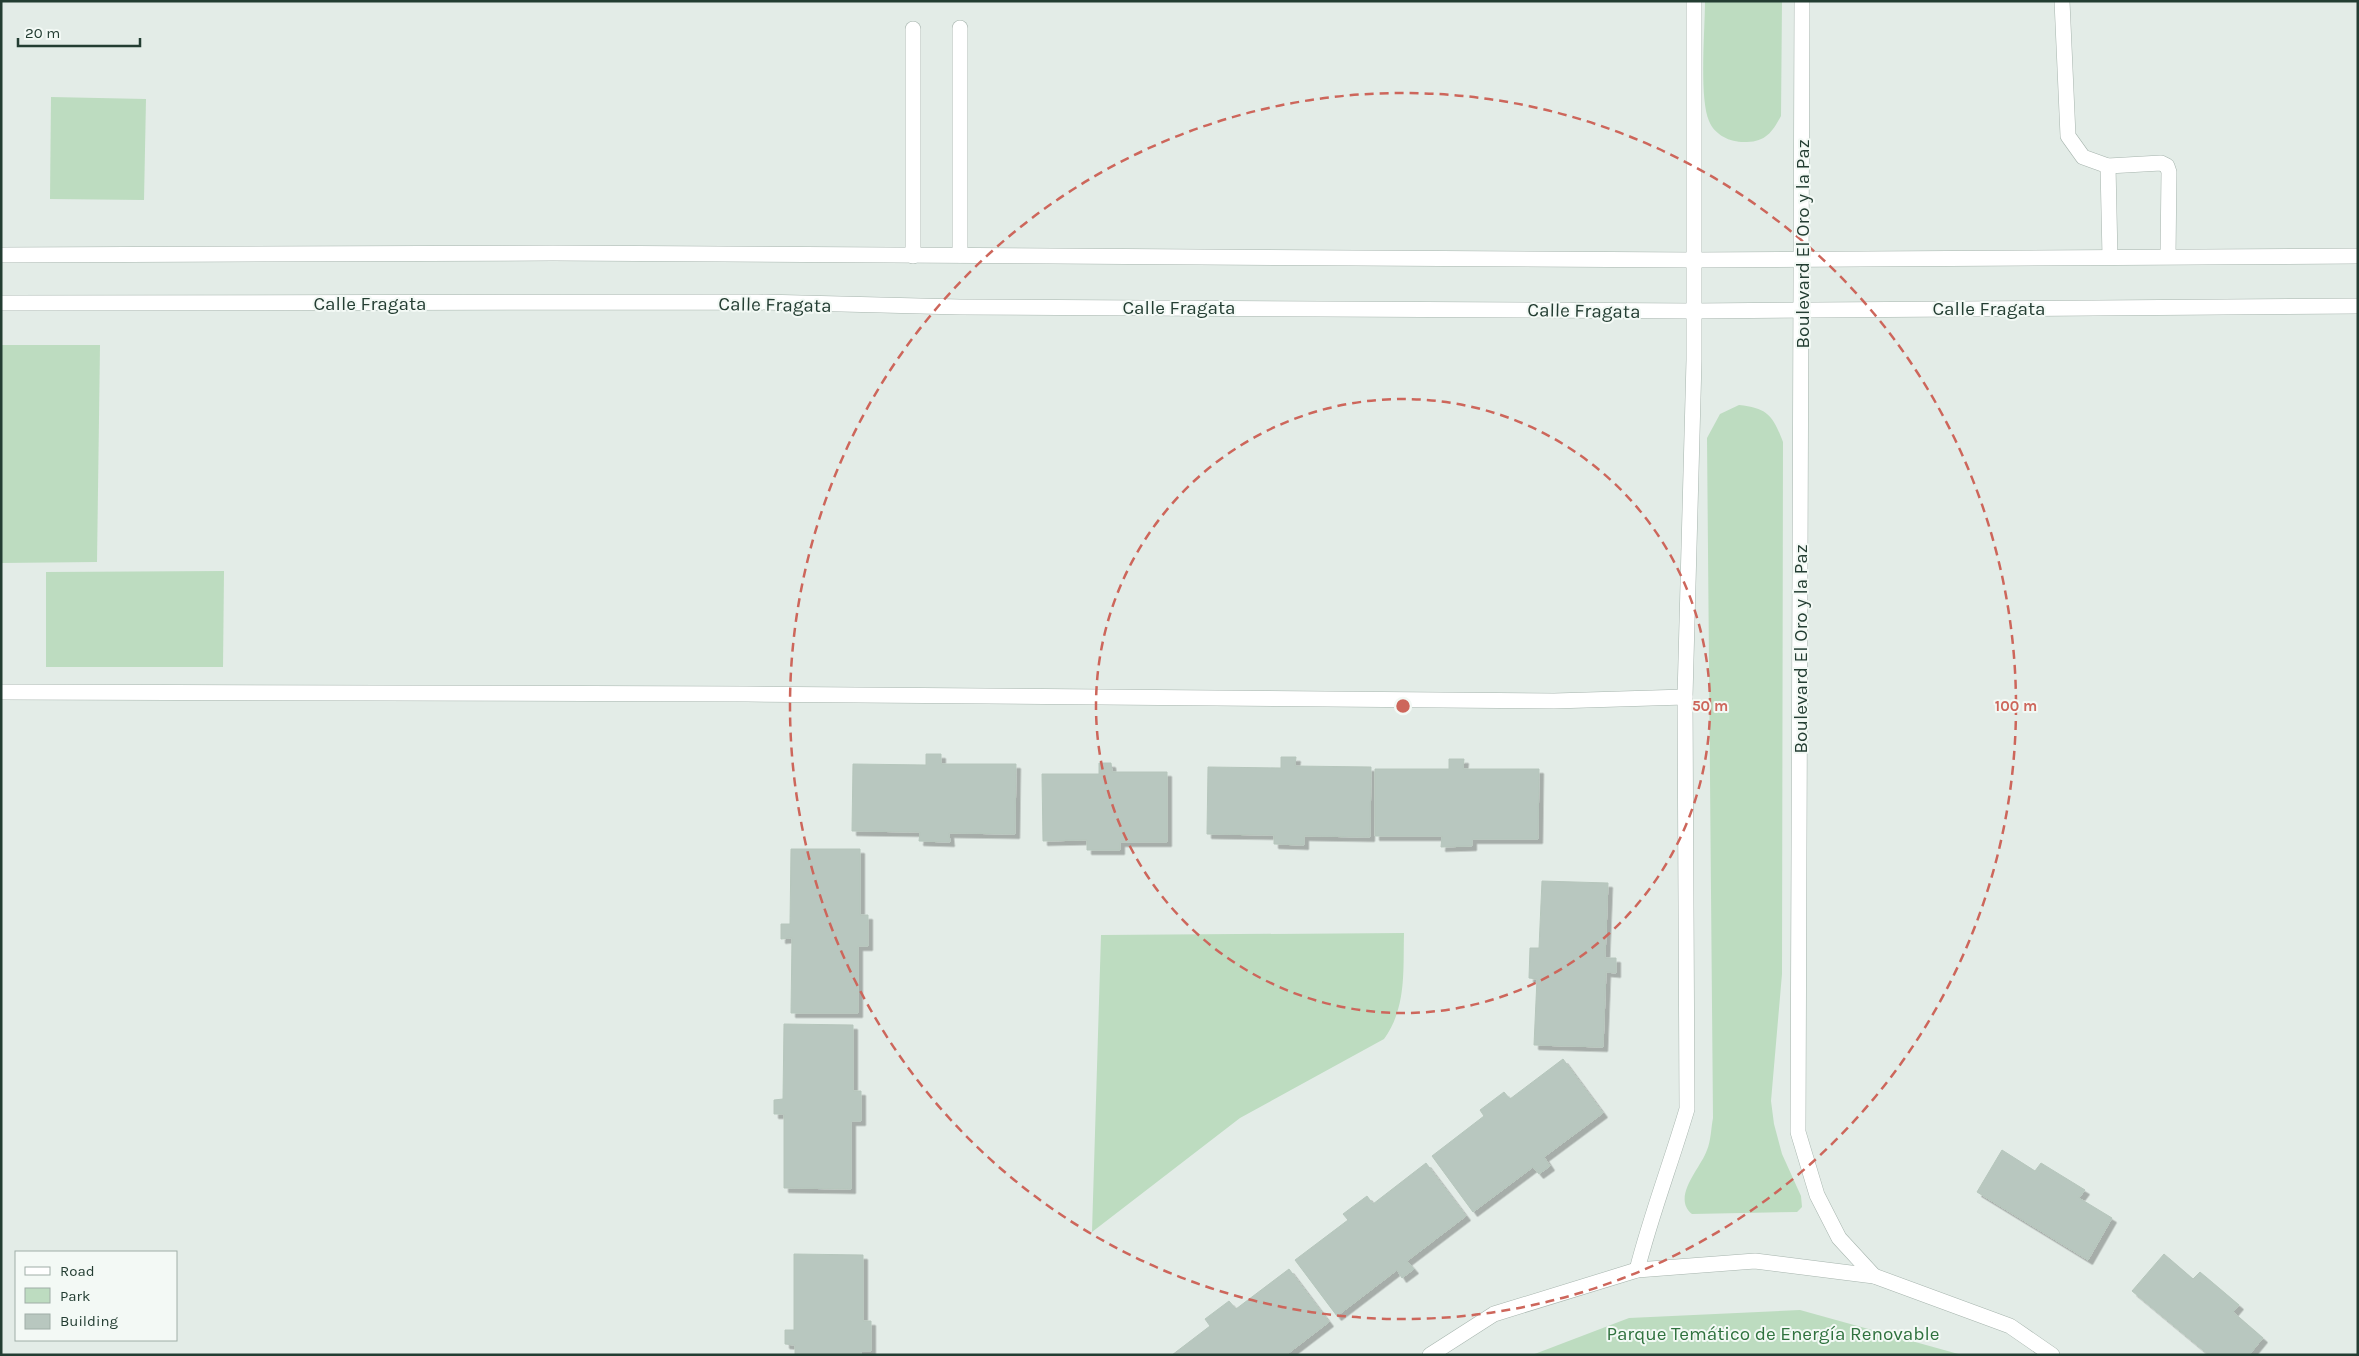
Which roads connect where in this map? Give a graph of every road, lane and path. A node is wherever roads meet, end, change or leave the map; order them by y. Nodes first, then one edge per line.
1 (1694, 1) edge
2 (1802, 1) edge
3 (2062, 1) edge
4 (913, 28) dead end
5 (960, 28) dead end
6 (2108, 166) junction
7 (1, 255) edge
8 (960, 255) junction
9 (913, 256) junction
10 (2168, 256) junction
11 (2358, 256) edge
12 (2110, 257) junction
13 (1694, 260) junction
14 (1802, 260) junction
15 (1, 303) edge
16 (2358, 306) edge
17 (1802, 310) junction
18 (1694, 311) junction
19 (1, 692) edge
20 (1685, 697) junction
21 (1637, 1270) junction
22 (1874, 1276) junction
23 (1430, 1355) edge
24 (2052, 1355) edge

1 - 13 street
2 - 14 street, Boulevard El Oro y la Paz
3 - 6 street
4 - 9 street
5 - 8 street
6 - 10 street
6 - 12 street
7 - 9 street
8 - 9 street
8 - 13 street
10 - 11 street
10 - 12 street
12 - 14 street
13 - 14 street
13 - 18 street
14 - 17 street, Boulevard El Oro y la Paz
15 - 18 street, Calle Fragata
16 - 17 street, Calle Fragata
17 - 18 street, Calle Fragata
17 - 22 street, Boulevard El Oro y la Paz
18 - 20 street
19 - 20 street
20 - 21 street
21 - 22 street
21 - 23 street
22 - 24 street

